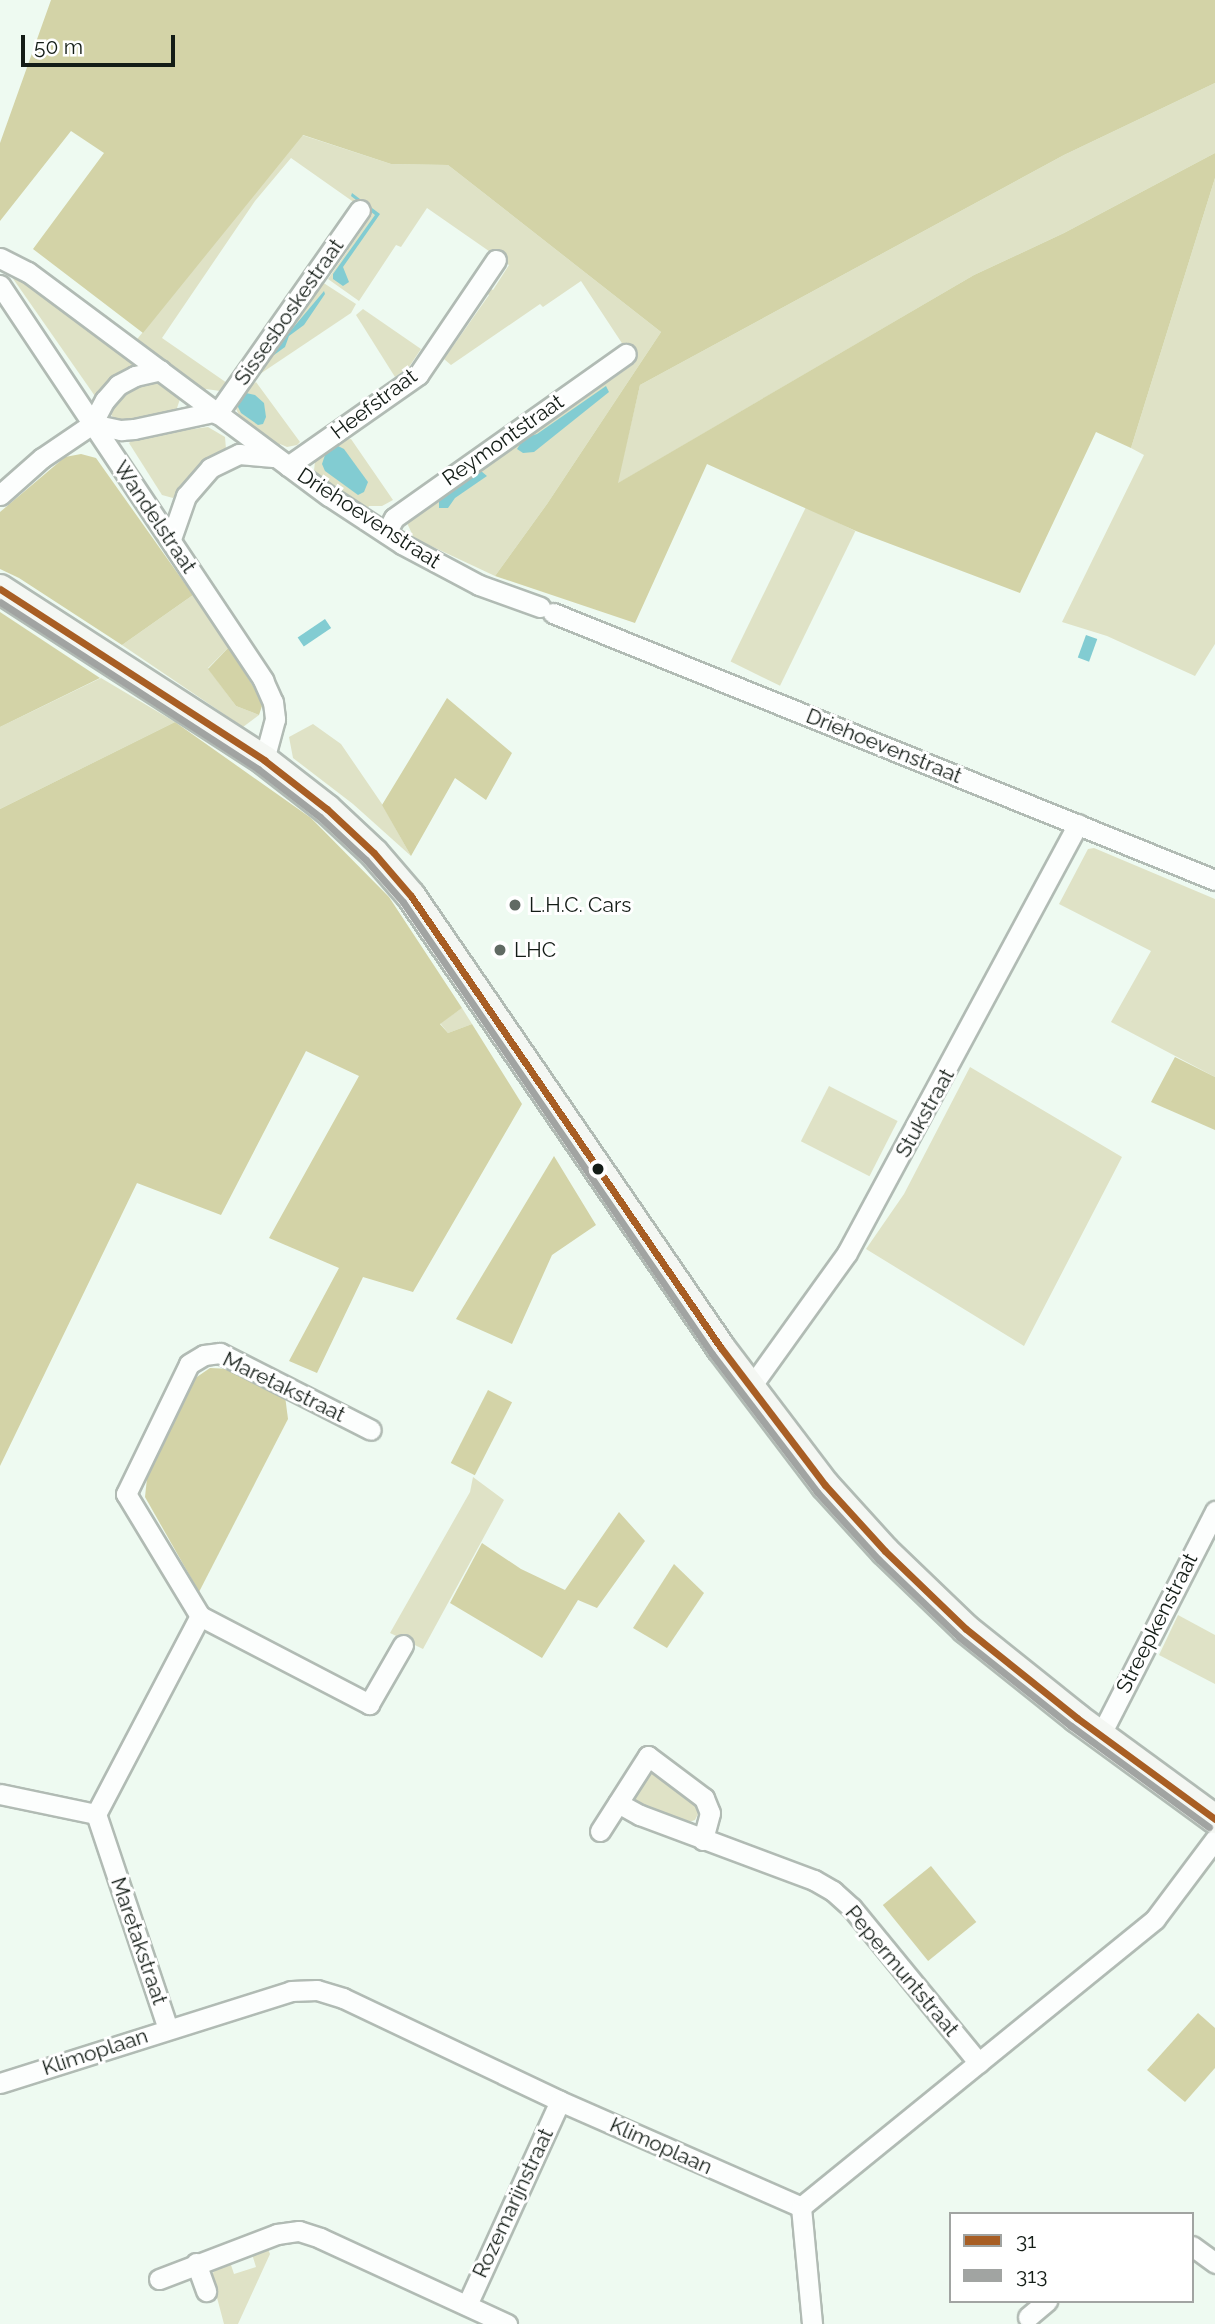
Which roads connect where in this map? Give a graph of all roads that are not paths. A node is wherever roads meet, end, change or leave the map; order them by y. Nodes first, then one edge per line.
1 (360, 209) dead end
2 (0, 258) edge
3 (496, 260) dead end
4 (0, 285) edge
5 (626, 354) dead end
6 (160, 370) junction
7 (215, 413) junction
8 (92, 424) junction
9 (282, 462) junction
10 (0, 495) edge
11 (386, 533) junction
12 (171, 539) junction
13 (0, 589) edge
14 (264, 760) junction
15 (1078, 824) junction
16 (1215, 880) edge
17 (750, 1388) junction
18 (371, 1430) dead end
19 (1215, 1511) edge
20 (200, 1616) junction
21 (403, 1645) dead end
22 (1100, 1736) junction
23 (0, 1794) edge
24 (618, 1803) junction
25 (96, 1814) junction
26 (1215, 1819) edge
27 (600, 1831) dead end
28 (1215, 1839) edge
29 (703, 1840) junction
30 (168, 2029) junction
31 (979, 2063) junction
32 (0, 2083) edge
33 (560, 2101) junction
34 (801, 2207) junction
35 (1194, 2247) edge
36 (197, 2263) junction
37 (1215, 2263) edge
38 (159, 2279) dead end
39 (206, 2291) dead end
40 (1045, 2303) edge
41 (467, 2305) junction
42 (1027, 2316) edge
43 (507, 2324) edge
44 (812, 2324) edge

1 - 7 street, Sissesboskestraat
2 - 6 street, Driehoevenstraat
3 - 9 street, Heefstraat
4 - 8 street, Wandelstraat
5 - 11 street, Reymontstraat
6 - 7 street, Driehoevenstraat
6 - 8 street
7 - 8 street
7 - 9 street, Driehoevenstraat
8 - 10 street
8 - 12 street, Wandelstraat
9 - 11 street, Driehoevenstraat
9 - 12 street, Driehoevenstraat
11 - 15 street, Driehoevenstraat
12 - 14 street, Wandelstraat
13 - 14 street
14 - 17 street
15 - 16 street, Driehoevenstraat
15 - 17 street, Stukstraat
17 - 22 street
18 - 20 street, Maretakstraat
19 - 22 street, Streepkenstraat
20 - 21 street
20 - 25 street
22 - 26 street
23 - 25 street
24 - 27 street
24 - 29 street, Pepermuntstraat
24 - 29 street
25 - 30 street, Maretakstraat
28 - 31 street
29 - 31 street, Pepermuntstraat
30 - 32 street, Klimoplaan
30 - 33 street, Klimoplaan
31 - 34 street
33 - 34 street, Klimoplaan
33 - 41 street, Rozemarijnstraat
34 - 44 street
35 - 37 street
36 - 38 street, Rozemarijnstraat
36 - 39 street
36 - 41 street, Rozemarijnstraat
40 - 42 street
41 - 43 street, Rozemarijnstraat

